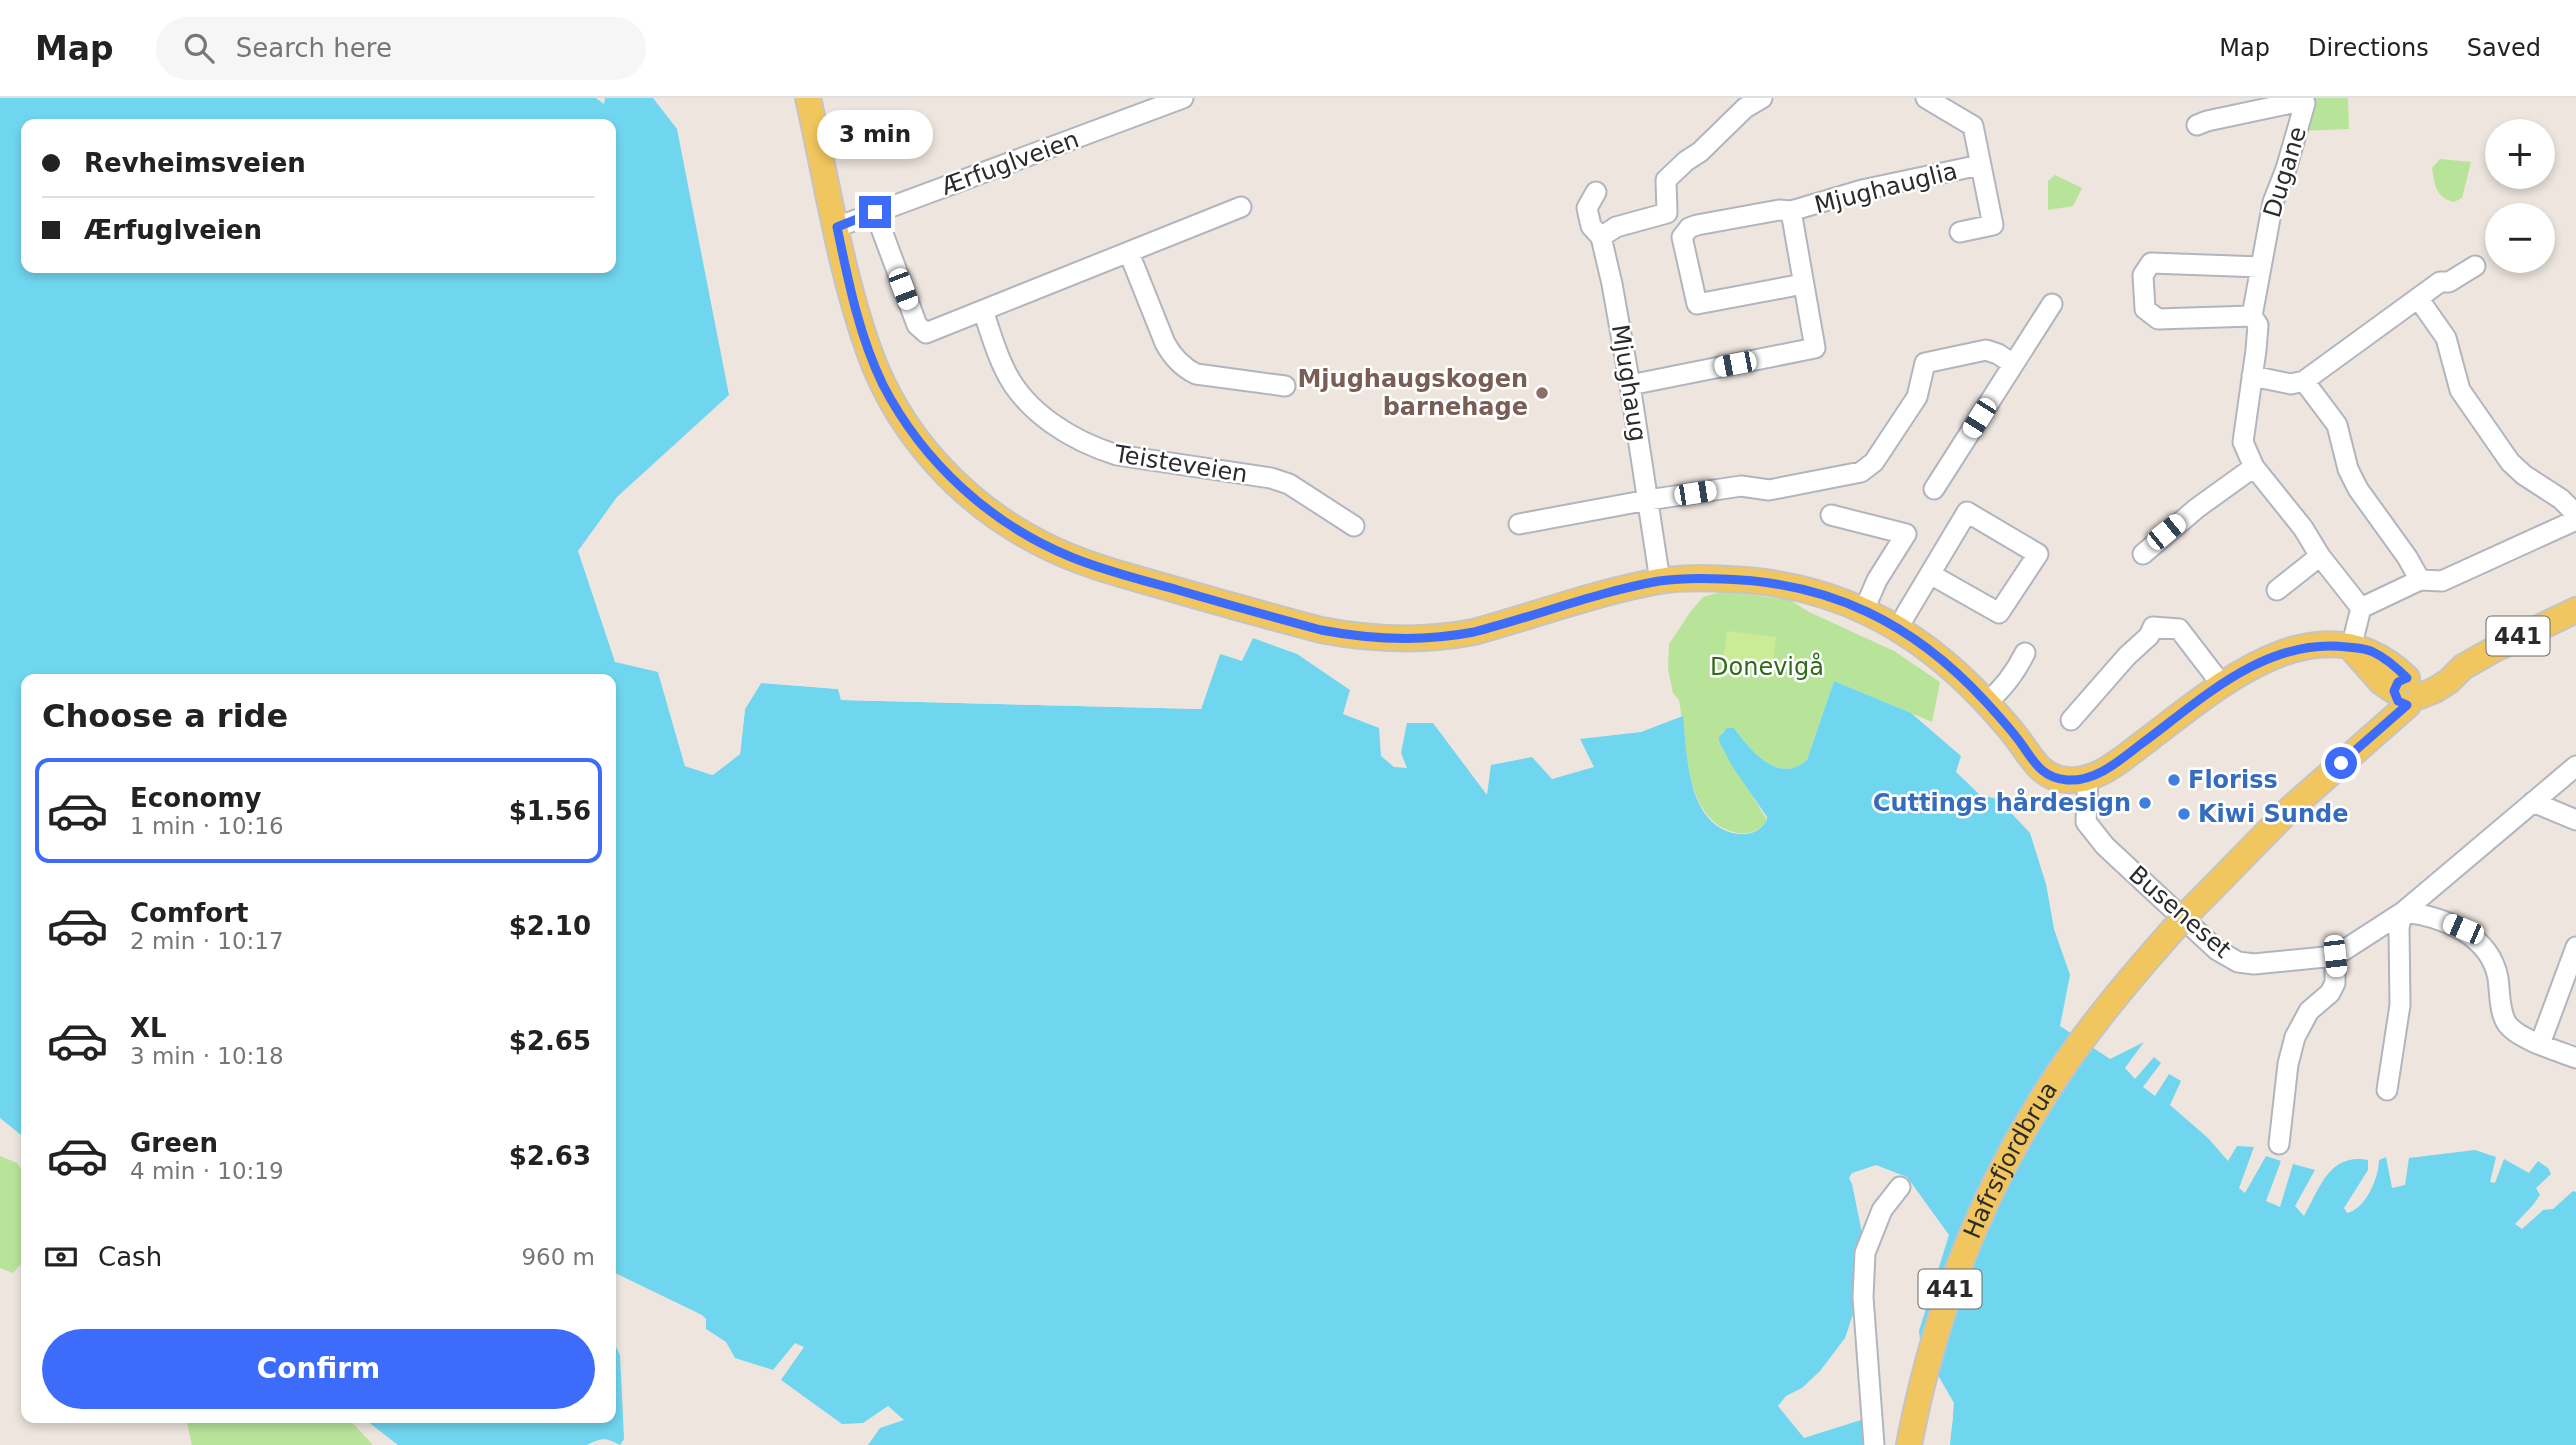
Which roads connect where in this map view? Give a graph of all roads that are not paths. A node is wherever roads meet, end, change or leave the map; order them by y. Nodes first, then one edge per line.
1 (808, 98) edge
2 (1183, 98) edge
3 (1762, 98) edge
4 (1926, 98) edge
5 (2197, 125) dead end
6 (1980, 165) junction
7 (1596, 192) dead end
8 (1241, 207) dead end
9 (875, 212) junction
10 (1791, 212) junction
11 (837, 227) junction
12 (1960, 232) dead end
13 (1601, 237) junction
14 (1129, 253) junction
15 (2475, 266) dead end
16 (2261, 267) junction
17 (1803, 284) junction
18 (2418, 298) junction
19 (2052, 304) dead end
20 (983, 312) junction
21 (2252, 316) junction
22 (2013, 364) junction
23 (2252, 376) junction
24 (2304, 381) junction
25 (1630, 385) junction
26 (1284, 386) dead end
27 (2254, 467) junction
28 (1934, 489) dead end
29 (1648, 500) junction
30 (2576, 514) edge
31 (1830, 515) dead end
32 (2576, 520) edge
33 (1519, 524) dead end
34 (1354, 526) dead end
35 (2143, 554) dead end
36 (2320, 556) junction
37 (1930, 574) junction
38 (2420, 580) junction
39 (1660, 581) junction
40 (2277, 590) dead end
41 (2361, 608) junction
42 (1864, 610) junction
43 (2576, 610) edge
44 (1899, 627) junction
45 (2351, 648) junction
46 (2025, 653) dead end
47 (2222, 685) junction
48 (2406, 691) junction
49 (1987, 702) junction
50 (2071, 720) dead end
51 (2576, 766) edge
52 (2088, 778) junction
53 (2533, 802) junction
54 (2576, 820) edge
55 (2403, 912) junction
56 (2576, 947) edge
57 (2335, 956) junction
58 (2540, 1044) junction
59 (2576, 1058) edge
60 (2387, 1090) dead end
61 (2279, 1144) dead end
62 (1900, 1187) dead end
63 (1874, 1445) edge
64 (1909, 1445) edge

1 - 11 main road
2 - 9 street, Ærfuglveien
3 - 13 street
4 - 6 street
5 - 16 street, Dugane
6 - 10 street, Mjughauglia
6 - 12 street
7 - 13 street, Mjughaug
8 - 14 street
9 - 11 street, Ærfuglveien
9 - 20 street
10 - 17 street, Mjughauglia
10 - 17 street, Mjughauglia
11 - 39 main road
13 - 25 street, Mjughaug
14 - 20 street
14 - 26 street
15 - 18 street
16 - 21 street, Dugane
16 - 21 street
17 - 25 street, Mjughauglia
18 - 24 street
18 - 30 street
19 - 22 street
20 - 34 street, Teisteveien
21 - 23 street, Dugane
22 - 28 street
22 - 29 street
23 - 24 street
23 - 27 street, Dugane
24 - 38 street
25 - 29 street, Mjughaug
27 - 35 street
27 - 36 street, Dugane
29 - 33 street
29 - 39 street, Mjughaug
31 - 42 street
32 - 38 street
36 - 40 street
36 - 41 street, Dugane
37 - 37 street
37 - 44 street
38 - 41 street
39 - 42 main road
41 - 45 street
42 - 44 main road
43 - 48 main road, 441
44 - 49 main road
45 - 47 main road
45 - 48 main road
46 - 49 street
47 - 50 street
47 - 52 main road
48 - 64 main road, Hafrsfjordbrua / 441
49 - 52 main road
51 - 53 street, Buseneset
52 - 57 street, Buseneset
53 - 54 street
53 - 55 street, Buseneset
55 - 57 street, Buseneset
55 - 58 street
55 - 60 street
56 - 58 street
57 - 61 street
58 - 59 street
62 - 63 street

